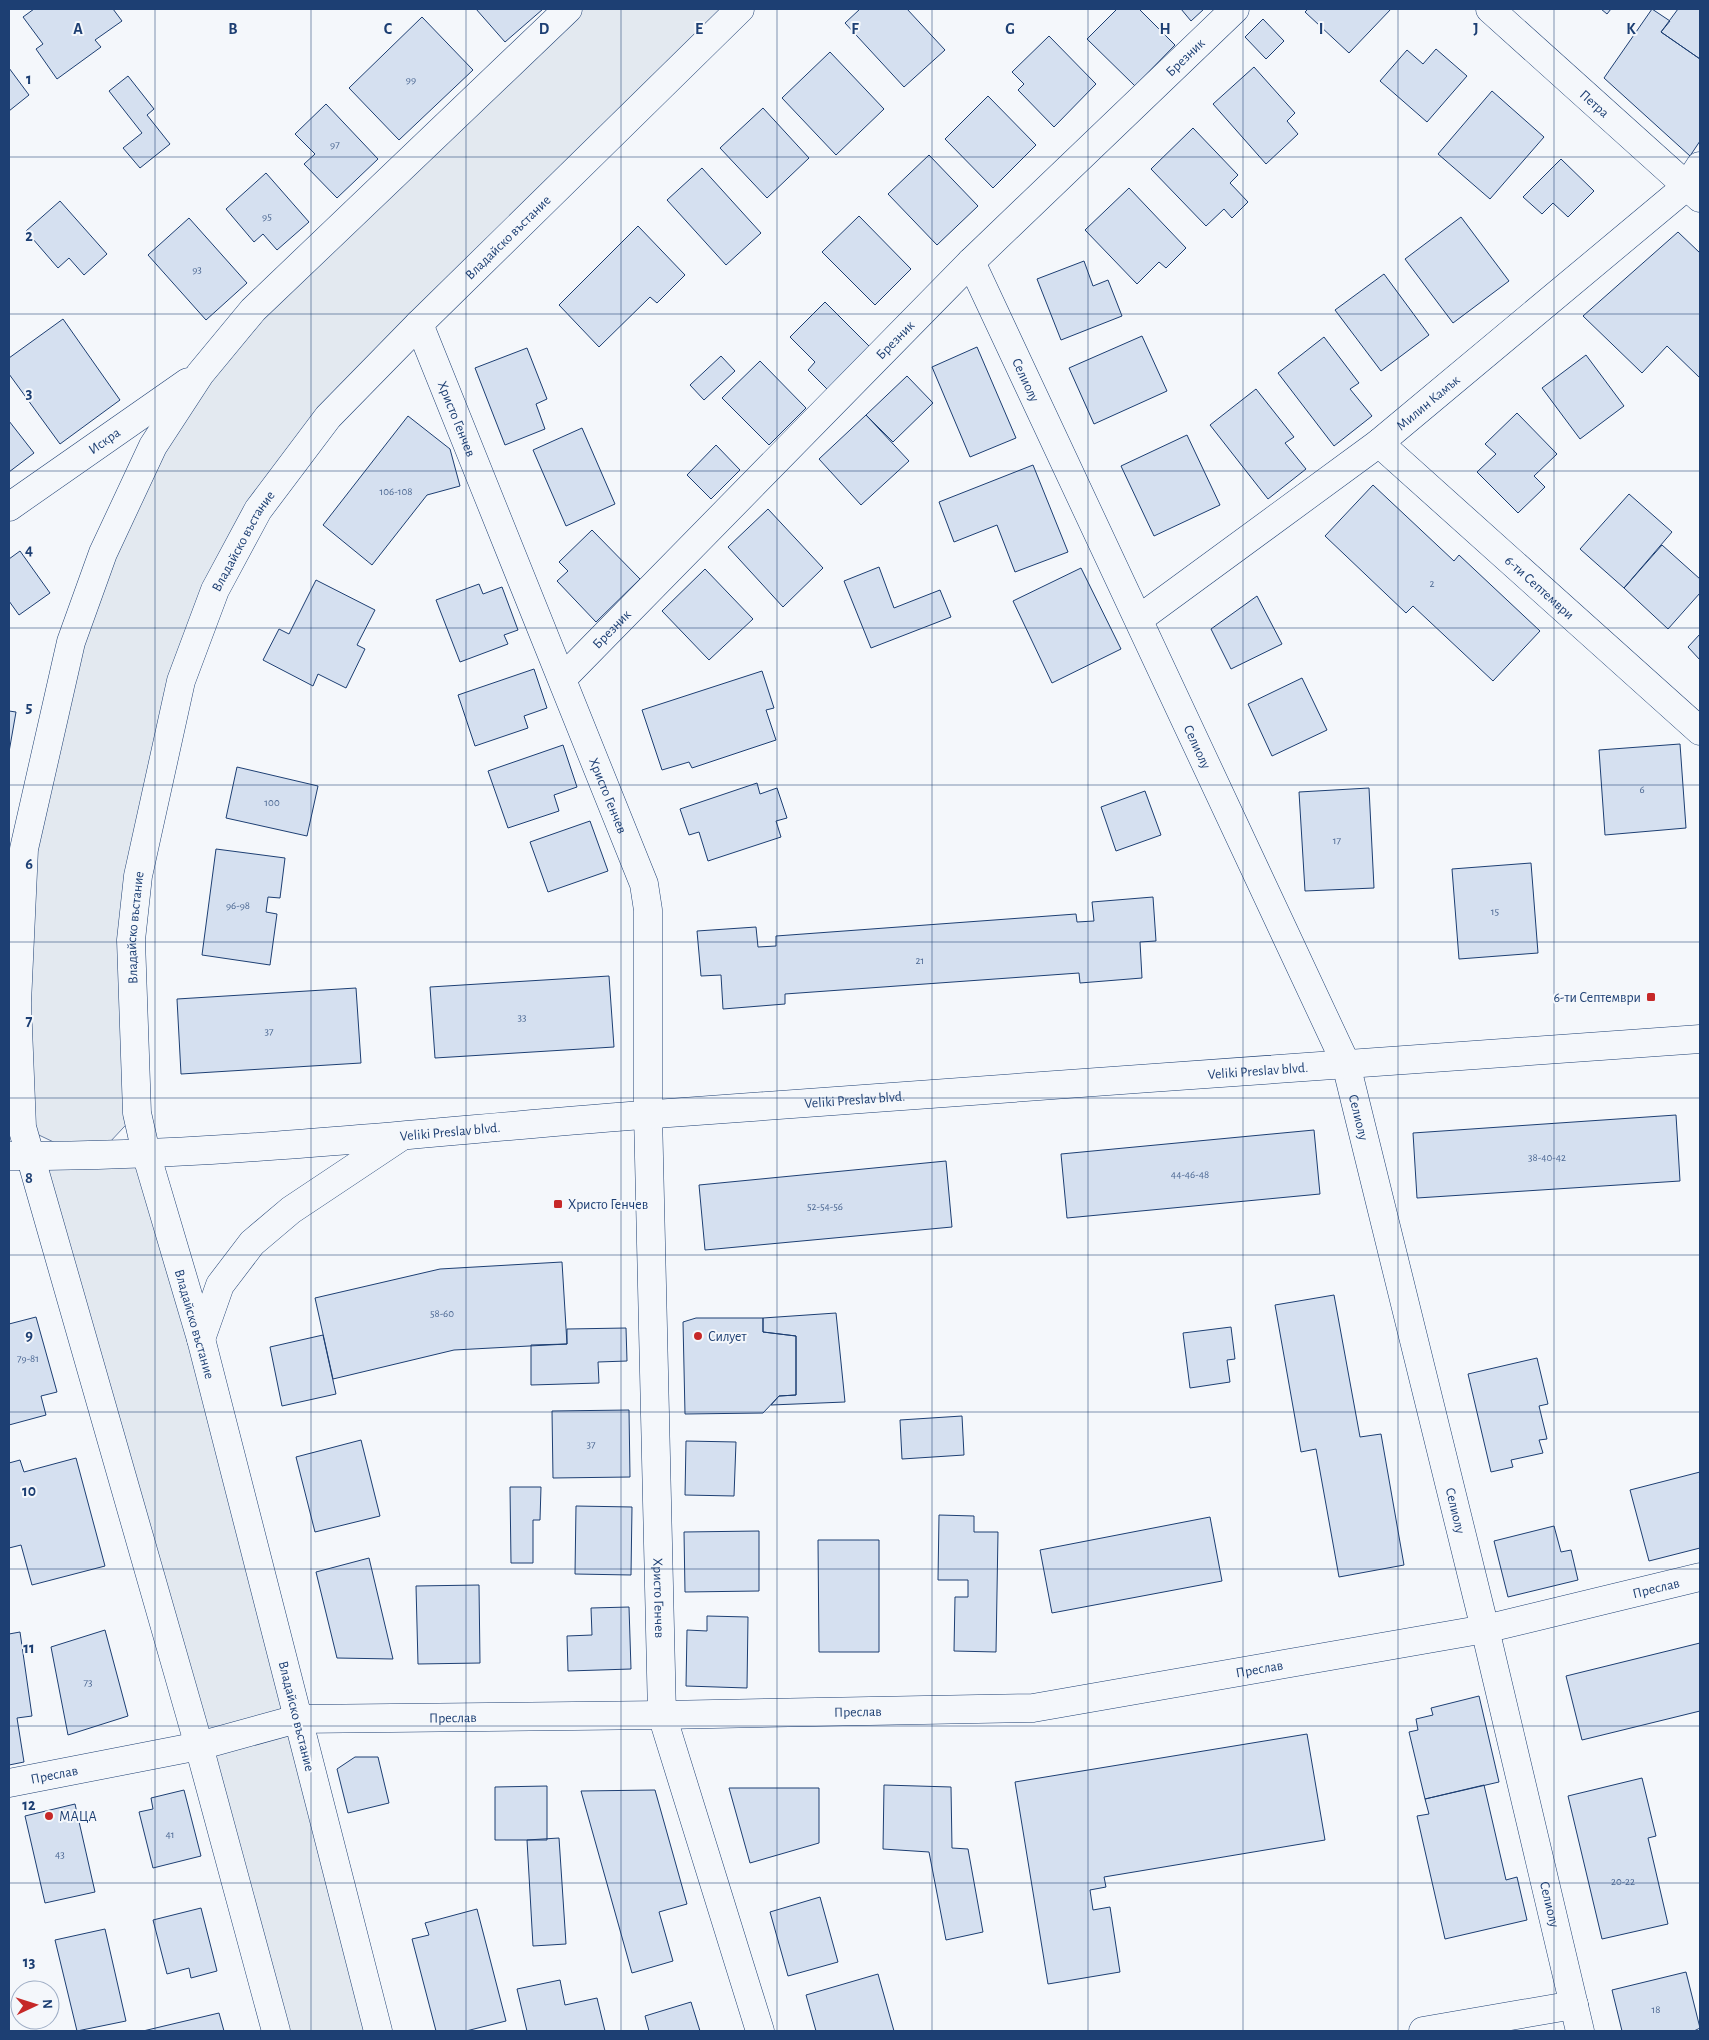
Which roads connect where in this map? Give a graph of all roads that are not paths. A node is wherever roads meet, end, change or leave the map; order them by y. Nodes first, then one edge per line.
1 (568, 9) edge
2 (740, 9) edge
3 (1234, 9) edge
4 (1490, 9) edge
5 (1696, 183) edge
6 (972, 262) junction
7 (419, 324) junction
8 (200, 374) junction
9 (1379, 443) junction
10 (9, 507) edge
11 (1139, 619) junction
12 (563, 678) junction
13 (1700, 731) edge
14 (1700, 1039) edge
15 (1346, 1064) junction
16 (648, 1114) junction
17 (401, 1137) junction
18 (146, 1153) junction
19 (20, 1156) edge
20 (201, 1339) junction
21 (1700, 1577) edge
22 (1485, 1629) junction
23 (662, 1715) junction
24 (297, 1718) junction
25 (199, 1746) junction
26 (9, 1783) edge
27 (1574, 2005) junction
28 (276, 2031) edge
29 (378, 2031) edge
30 (760, 2031) edge
31 (1423, 2031) edge
32 (1580, 2031) edge

1 - 8 street
2 - 7 street, Владайско въстание
3 - 6 street, Брезник
4 - 5 street, Петра
5 - 9 street, Милин Камък
6 - 11 street, Селиолу
6 - 12 street, Брезник
7 - 12 street, Христо Генчев
7 - 18 street, Владайско въстание
8 - 10 street, Искра
8 - 19 street
9 - 11 street, Милин Камък
9 - 13 street, 6-ти Септември
11 - 15 street, Селиолу
12 - 16 street, Христо Генчев
14 - 15 street, Veliki Preslav blvd.
15 - 16 street, Veliki Preslav blvd.
15 - 22 street, Селиолу
16 - 17 street, Veliki Preslav blvd.
16 - 23 street, Христо Генчев
17 - 18 street, Veliki Preslav blvd.
17 - 20 street
18 - 19 street, Veliki Preslav blvd.
18 - 20 street, Владайско въстание
19 - 25 street
20 - 24 street, Владайско въстание
21 - 22 street, Преслав
22 - 23 street, Преслав
22 - 27 street, Селиолу
23 - 24 street, Преслав
23 - 30 street, Христо Генчев
24 - 25 street, Преслав
24 - 29 street, Владайско въстание
25 - 26 street, Преслав
25 - 28 street
27 - 31 street
27 - 32 street, Селиолу

